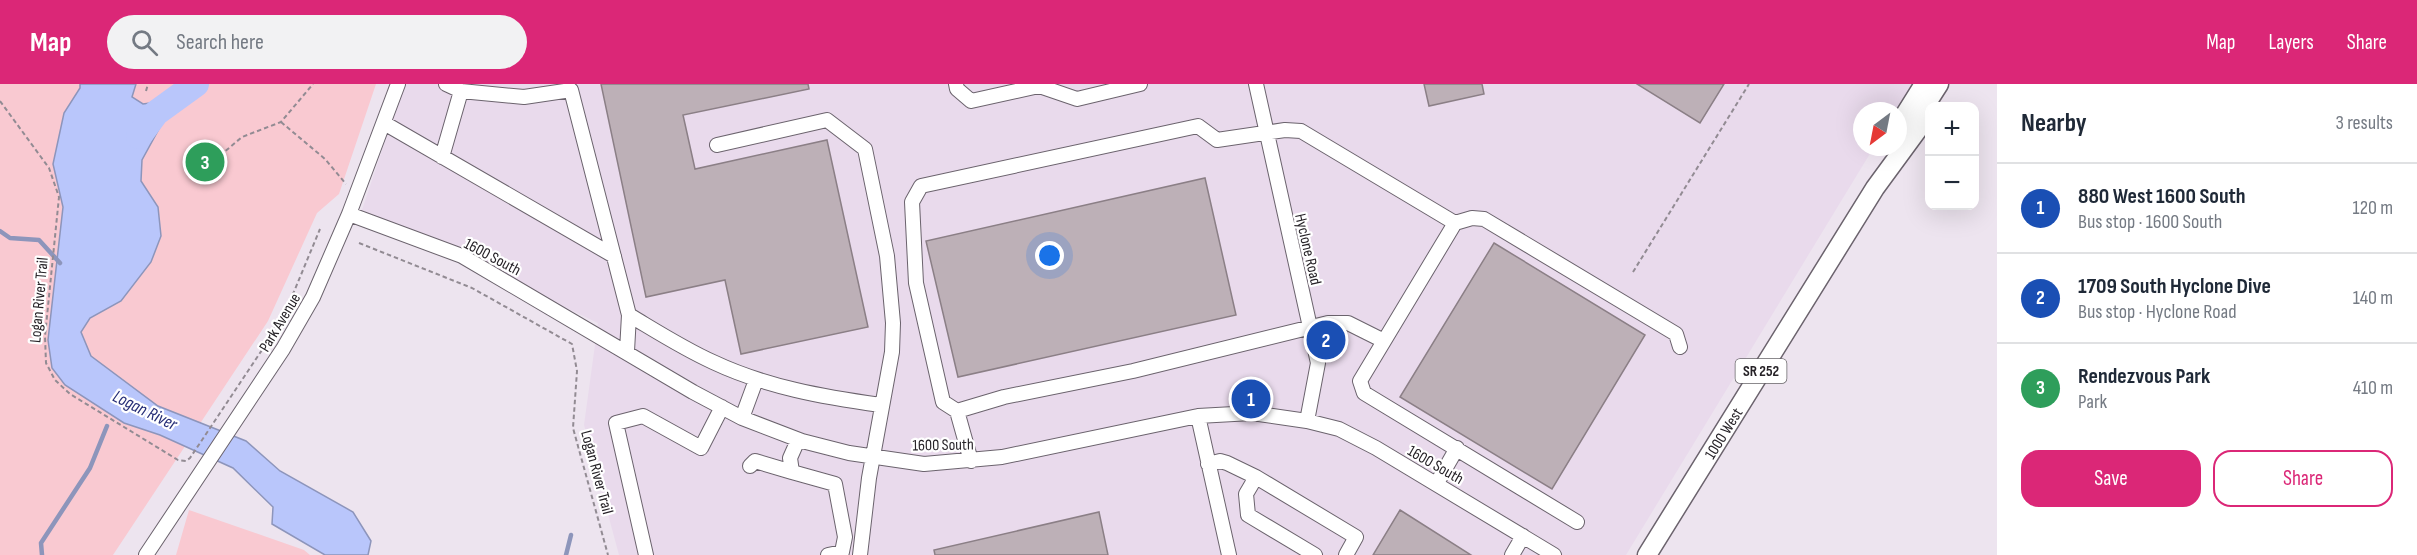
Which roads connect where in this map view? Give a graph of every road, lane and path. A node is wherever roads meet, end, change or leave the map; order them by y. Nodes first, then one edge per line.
1 (148, 84) edge
2 (314, 84) edge
3 (398, 84) edge
4 (446, 84) edge
5 (956, 84) edge
6 (1140, 84) edge
7 (1256, 84) edge
8 (1749, 84) edge
9 (1924, 84) edge
10 (1939, 84) edge
11 (1948, 84) edge
12 (146, 91) dead end
13 (461, 91) junction
14 (0, 101) edge
15 (1937, 102) edge
16 (1907, 111) edge
17 (1925, 117) edge
18 (281, 122) junction
19 (384, 123) junction
20 (1268, 133) junction
21 (1907, 133) edge
22 (1907, 134) edge
23 (717, 145) dead end
24 (1891, 156) edge
25 (442, 157) junction
26 (197, 175) dead end
27 (356, 196) junction
28 (349, 214) junction
29 (1455, 223) junction
30 (320, 229) dead end
31 (359, 243) dead end
32 (614, 256) junction
33 (1633, 272) dead end
34 (628, 315) junction
35 (1311, 329) junction
36 (1384, 342) junction
37 (1680, 347) dead end
38 (627, 351) junction
39 (756, 380) junction
40 (881, 405) junction
41 (722, 407) junction
42 (957, 411) junction
43 (1198, 416) junction
44 (742, 418) junction
45 (1307, 420) junction
46 (798, 440) junction
47 (1457, 448) junction
48 (873, 456) junction
49 (971, 461) junction
50 (1208, 464) junction
51 (750, 466) dead end
52 (792, 472) junction
53 (1256, 477) junction
54 (1437, 483) junction
55 (1577, 522) dead end
56 (1523, 536) junction
57 (146, 555) edge
58 (608, 555) edge
59 (646, 555) edge
60 (828, 555) edge
61 (860, 555) edge
62 (1229, 555) edge
63 (1315, 555) edge
64 (1346, 555) edge
65 (1512, 555) edge
66 (1554, 555) edge
67 (1647, 555) edge

1 - 12 path
2 - 18 path
3 - 19 street, Park Avenue
4 - 13 street
5 - 6 street
7 - 20 street, Hyclone Road
8 - 33 path
9 - 16 main road, 1000 West / SR 252
10 - 21 main road, SR 252
11 - 15 main road
13 - 25 street
13 - 32 street
14 - 30 path, Logan River Trail
17 - 22 main road, 1000 West / SR 252
18 - 26 path
18 - 27 path
19 - 25 street
19 - 27 street, Park Avenue
20 - 29 street
20 - 35 street, Hyclone Road
20 - 42 street
23 - 40 street
24 - 67 main road, 1000 West / SR 252
25 - 32 street
27 - 28 street, Park Avenue
28 - 38 street, 1600 South
28 - 57 street, Park Avenue
29 - 36 street
29 - 37 street
31 - 58 path, Logan River Trail
32 - 34 street
34 - 38 street
34 - 39 street
35 - 36 street
35 - 42 street
35 - 45 street, Hyclone Road
36 - 47 street
38 - 41 street, 1600 South
39 - 40 street
39 - 44 street
40 - 48 street
41 - 44 street, 1600 South
41 - 59 street
42 - 49 street
43 - 45 street, 1600 South
43 - 49 street, 1600 South
43 - 50 street
44 - 46 street, 1600 South
45 - 54 street, 1600 South
46 - 48 street, 1600 South
46 - 52 street
47 - 54 street
47 - 55 street
48 - 49 street, 1600 South
48 - 61 street
50 - 53 street
50 - 62 street
51 - 52 street
52 - 60 street
53 - 63 street
53 - 64 street
54 - 56 street, 1600 South
56 - 65 street
56 - 66 street, 1600 South

